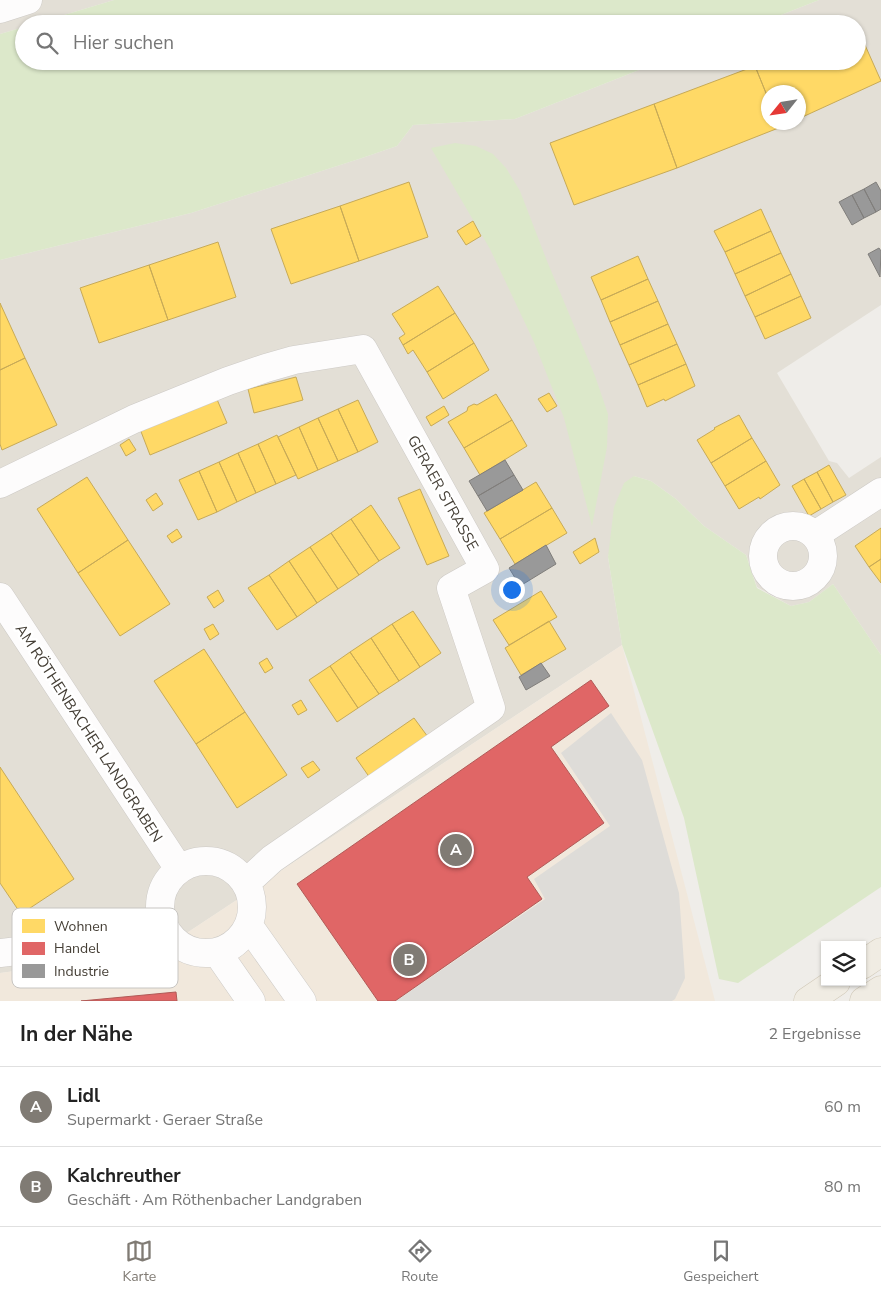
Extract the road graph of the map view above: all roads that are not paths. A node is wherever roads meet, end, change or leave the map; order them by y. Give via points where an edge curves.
1 (28, 0) edge
2 (0, 9) edge
3 (0, 484) edge
4 (881, 492) edge
5 (815, 535) dead end
6 (0, 597) edge
7 (179, 868) junction
8 (246, 883) junction
9 (159, 908) edge
10 (249, 926) junction
11 (178, 944) edge
12 (217, 952) junction
13 (881, 952) edge
14 (866, 962) edge
15 (830, 986) edge
16 (881, 990) edge
17 (251, 1001) edge
18 (302, 1001) edge
19 (808, 1001) edge
20 (864, 1001) edge

1 - 2 street
3 - 8 street, GERAER STRASSE via 134,419 228,381 294,360 363,349 485,569 451,588 491,708 272,859
4 - 5 street
6 - 7 street, AM RÖTHENBACHER LANDGRABEN
7 - 8 street via 190,862 215,861 238,872
7 - 9 street via 167,882
8 - 10 street via 252,897
10 - 12 street via 230,947
10 - 18 street
11 - 12 street via 190,950
12 - 17 street
13 - 14 main road
15 - 19 main road
16 - 20 main road

